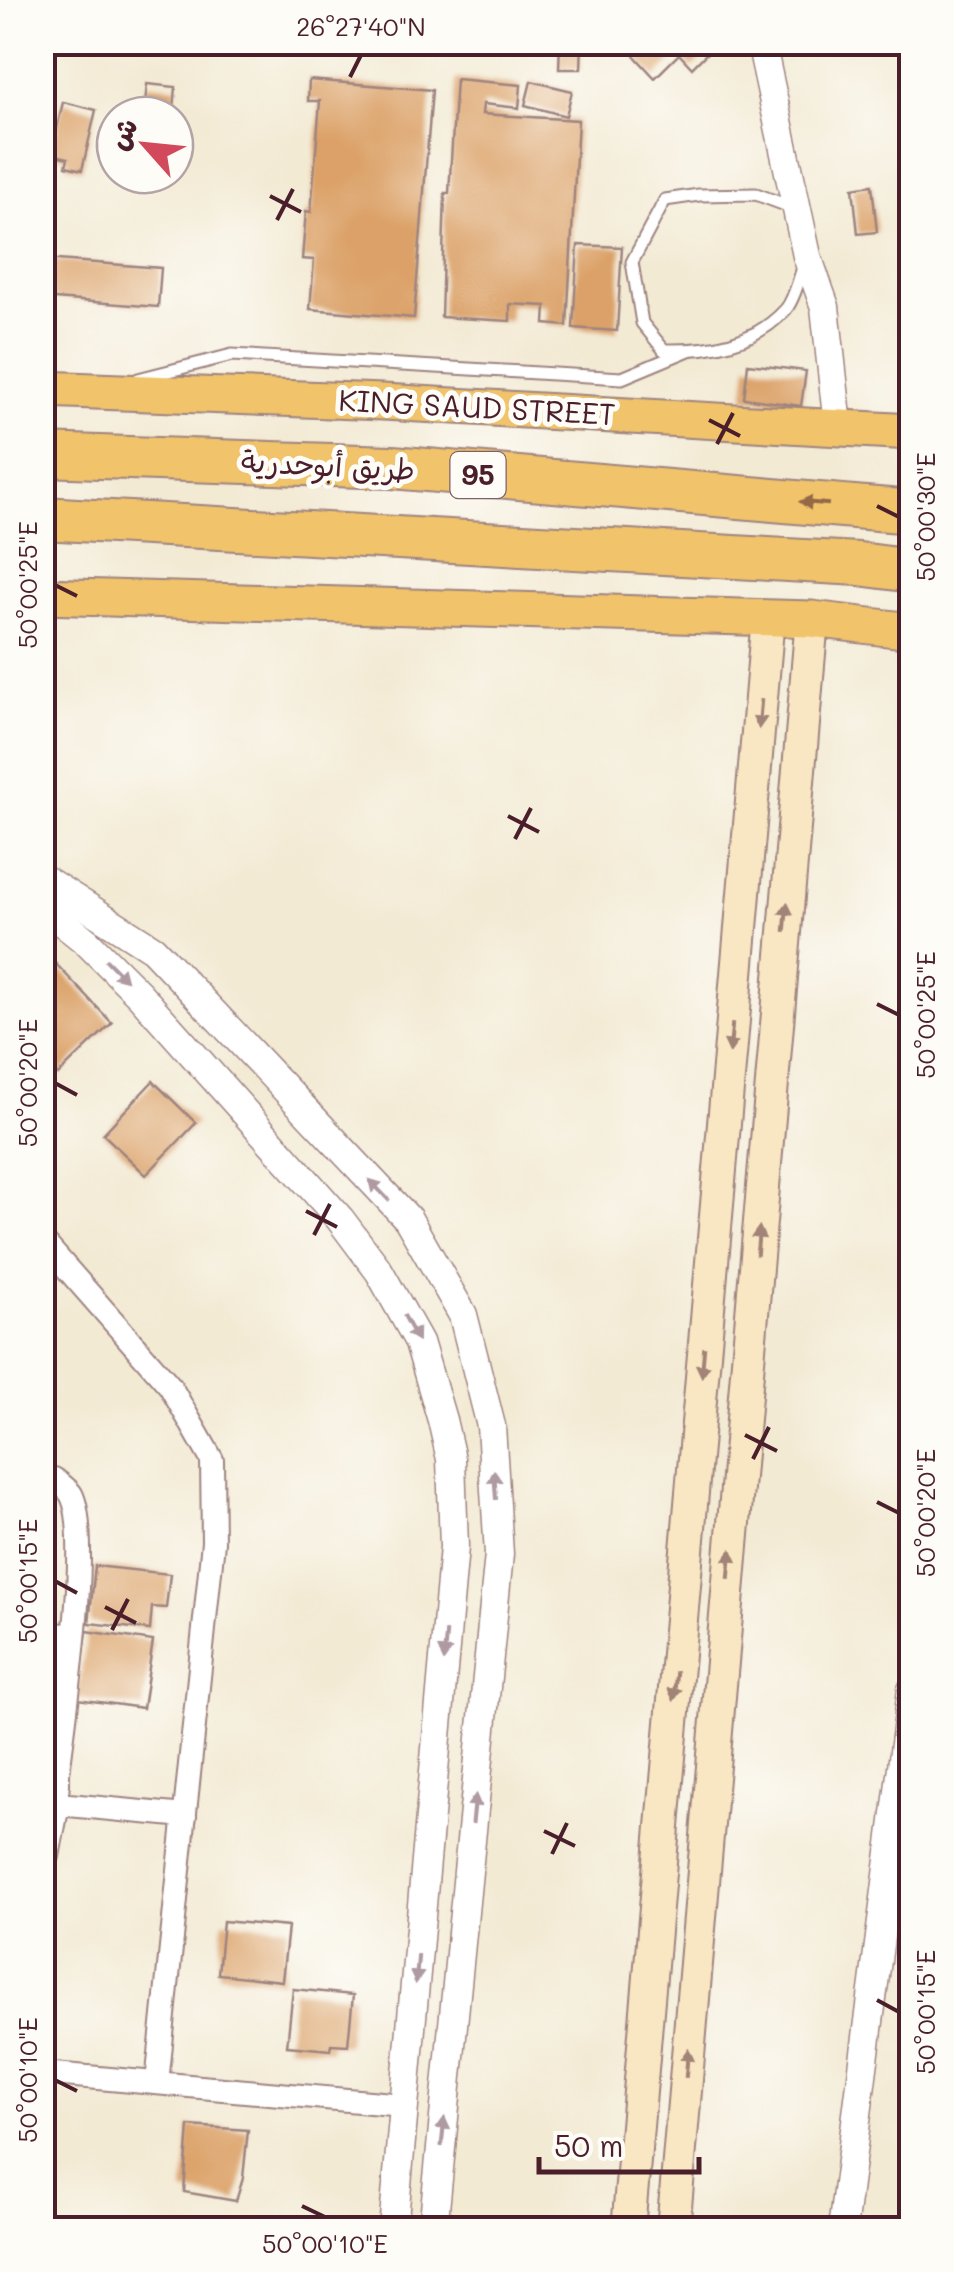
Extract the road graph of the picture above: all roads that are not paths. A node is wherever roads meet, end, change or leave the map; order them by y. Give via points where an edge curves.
1 (761, 42) edge
2 (797, 209) junction
3 (807, 256) junction
4 (690, 350) junction
5 (42, 389) edge
6 (93, 391) junction
7 (838, 426) junction
8 (912, 432) edge
9 (42, 455) edge
10 (912, 512) edge
11 (42, 518) edge
12 (912, 571) edge
13 (42, 596) edge
14 (768, 617) junction
15 (812, 618) junction
16 (912, 631) edge
17 (42, 878) edge
18 (42, 906) edge
19 (46, 1252) edge
20 (42, 1480) edge
21 (42, 1634) edge
22 (73, 1635) junction
23 (912, 1690) edge
24 (50, 1773) edge
25 (58, 1804) junction
26 (185, 1816) junction
27 (42, 1855) edge
28 (42, 2073) edge
29 (158, 2083) junction
30 (404, 2105) junction
31 (393, 2230) edge
32 (433, 2230) edge
33 (628, 2230) edge
34 (672, 2230) edge
35 (842, 2230) edge

1 - 2 street
2 - 3 street
2 - 4 lane via 756,194 665,200 632,262 642,324 664,350
3 - 4 lane via 788,307 747,340
3 - 7 street via 825,306
4 - 6 lane via 622,378 232,355
5 - 6 main road, KING SAUD STREET
6 - 7 main road, KING SAUD STREET
7 - 8 main road, KING SAUD STREET
10 -> 9 highway, طريق أبوحدرية / 95 via 392,467
11 - 12 highway, 95
13 - 14 main road
14 - 15 main road
14 -> 33 main road
15 - 16 main road
34 -> 15 main road
32 -> 17 street via 499,1554 491,1426 463,1316 408,1219 153,949
18 -> 30 street via 139,994 340,1219 380,1271 419,1342 451,1458 454,1546
19 - 26 street via 170,1386 212,1460 213,1542
20 - 22 street via 54,1479 71,1493 77,1520
21 - 22 street
22 - 24 street
23 - 35 street
24 - 25 street
25 - 26 street
25 - 27 street via 48,1856
26 - 29 street
28 - 29 street
29 - 30 street
30 - 31 street

